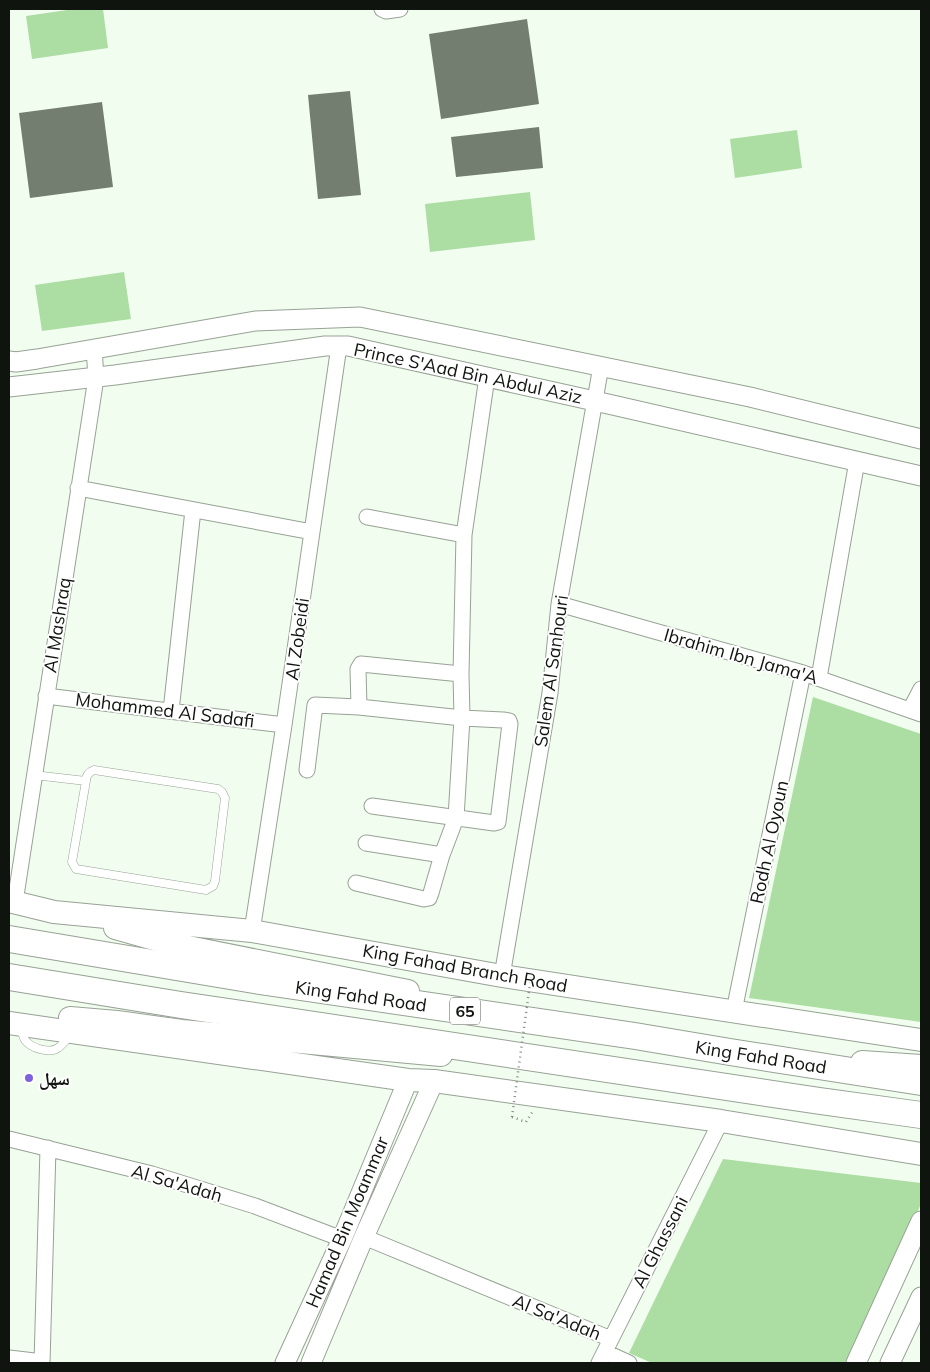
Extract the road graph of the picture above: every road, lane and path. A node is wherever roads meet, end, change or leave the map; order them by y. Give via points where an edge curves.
1 (382, 9) edge
2 (400, 9) edge
3 (339, 346) junction
4 (94, 348) junction
5 (9, 361) edge
6 (600, 366) junction
7 (487, 377) junction
8 (96, 378) junction
9 (9, 387) edge
10 (594, 401) junction
11 (921, 440) edge
12 (857, 461) junction
13 (921, 476) edge
14 (78, 488) junction
15 (193, 510) junction
16 (367, 517) dead end
17 (312, 532) junction
18 (464, 535) junction
19 (559, 604) junction
20 (803, 673) junction
21 (461, 674) junction
22 (818, 678) junction
23 (921, 688) edge
24 (46, 696) junction
25 (358, 706) junction
26 (170, 711) junction
27 (916, 712) edge
28 (462, 718) junction
29 (284, 725) junction
30 (306, 770) dead end
31 (34, 775) junction
32 (86, 781) junction
33 (372, 806) dead end
34 (456, 818) junction
35 (366, 843) dead end
36 (442, 855) junction
37 (356, 883) dead end
38 (12, 901) edge
39 (54, 912) junction
40 (252, 931) junction
41 (9, 939) edge
42 (532, 969) dead end
43 (502, 976) junction
44 (9, 977) edge
45 (734, 1011) junction
46 (12, 1020) edge
47 (635, 1036) junction
48 (921, 1040) edge
49 (730, 1052) junction
50 (921, 1066) edge
51 (633, 1072) junction
52 (408, 1080) junction
53 (434, 1081) junction
54 (921, 1082) edge
55 (921, 1116) edge
56 (721, 1121) junction
57 (526, 1122) dead end
58 (9, 1139) edge
59 (48, 1148) junction
60 (921, 1154) edge
61 (921, 1221) edge
62 (364, 1237) junction
63 (342, 1239) junction
64 (921, 1297) edge
65 (605, 1352) edge
66 (9, 1360) edge
67 (34, 1363) edge
68 (42, 1363) edge
69 (285, 1363) edge
70 (311, 1363) edge
71 (629, 1363) edge
72 (856, 1363) edge
73 (890, 1363) edge

1 - 2 street
3 - 7 street, Prince S'Aad Bin Abdul Aziz
3 - 8 street, Prince S'Aad Bin Abdul Aziz
3 - 17 street, Al Zobeidi
4 - 5 street, Prince S'Aad Bin Abdul Aziz
4 - 6 street, Prince S'Aad Bin Abdul Aziz via 255,321 360,316
4 - 8 street, Al Mashraq
6 - 10 street, Salem Al Sanhouri
6 - 11 street, Prince S'Aad Bin Abdul Aziz via 750,397
7 - 10 street, Prince S'Aad Bin Abdul Aziz
7 - 18 street
8 - 9 street, Prince S'Aad Bin Abdul Aziz
8 - 14 street, Al Mashraq
10 - 12 street, Prince S'Aad Bin Abdul Aziz
10 - 19 street, Salem Al Sanhouri
12 - 13 street, Prince S'Aad Bin Abdul Aziz
12 - 22 street
14 - 15 street
14 - 24 street, Al Mashraq
15 - 17 street
15 - 26 street
16 - 18 street
17 - 29 street, Al Zobeidi
18 - 21 street
19 - 20 street, Ibrahim Ibn Jama'A
19 - 43 street, Salem Al Sanhouri via 550,692
20 - 22 street, Ibrahim Ibn Jama'A
20 - 45 street, Rodh Al Oyoun
21 - 25 street via 361,664 358,669
21 - 28 street
22 - 27 street, Ibrahim Ibn Jama'A
23 - 27 street
24 - 26 street, Mohammed Al Sadafi
24 - 31 street, Al Mashraq
25 - 28 street
25 - 30 street via 315,706
26 - 29 street, Mohammed Al Sadafi
28 - 34 street
28 - 34 street via 503,720 510,724 499,821
29 - 40 street, Al Zobeidi
31 - 32 lane
31 - 38 street, Al Mashraq
32 - 32 lane via 72,862 76,869 206,890 213,886 225,798 222,792 94,770
33 - 34 street
34 - 36 street
35 - 36 street
36 - 37 street via 429,898
38 - 39 main road, King Fahad Branch Road
39 - 40 main road, King Fahad Branch Road
39 - 47 main road via 168,943
40 - 43 main road, King Fahad Branch Road
41 - 47 highway, King Fahd Road / 65 via 254,980
42 - 57 path, bridge via 512,1117
43 - 45 main road, King Fahad Branch Road
44 - 51 highway, King Fahd Road / 65
45 - 48 main road, King Fahad Branch Road
46 - 51 main road via 88,1019 201,1033
46 - 52 main road via 73,1032
47 - 49 highway, King Fahd Road / 65
49 - 50 main road
49 - 54 highway, King Fahd Road / 65
51 - 55 highway, King Fahd Road / 65
52 - 53 main road
52 - 63 street, Hamad Bin Moammar
53 - 56 main road
53 - 62 street, Hamad Bin Moammar
56 - 60 main road
56 - 65 street, Al Ghassani
58 - 59 street, Al Sa'Adah
59 - 63 street, Al Sa'Adah via 152,1174 255,1206
59 - 68 street
61 - 72 street
62 - 65 street, Al Sa'Adah
62 - 70 street, Hamad Bin Moammar
63 - 69 street, Hamad Bin Moammar
64 - 73 street
65 - 71 street, Al Sa'Adah
66 - 67 street

